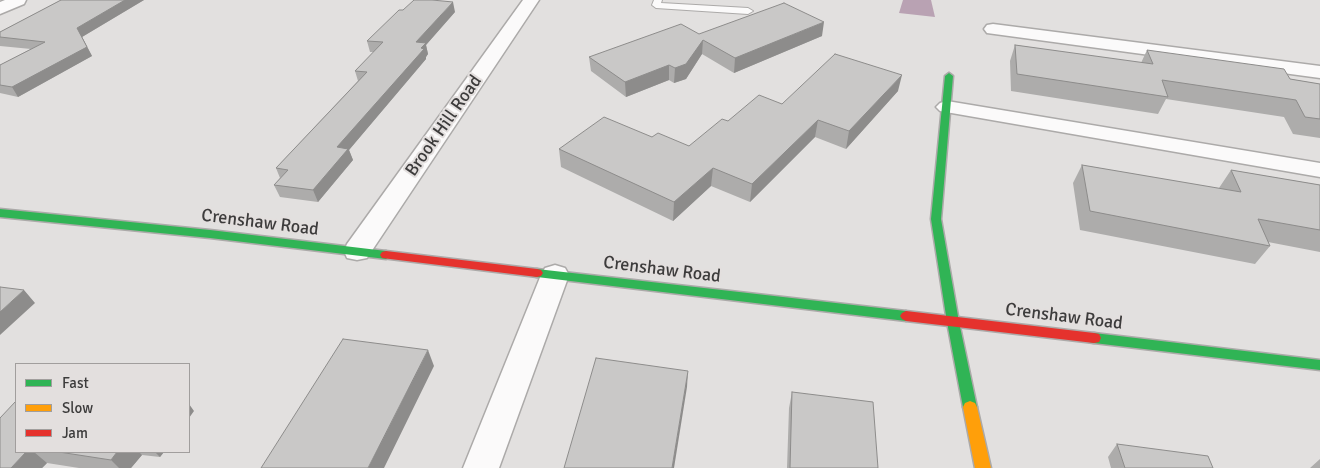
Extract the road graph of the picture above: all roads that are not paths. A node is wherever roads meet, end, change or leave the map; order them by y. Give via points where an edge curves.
1 (18, 0) edge
2 (531, 0) edge
3 (658, 0) edge
4 (0, 9) edge
5 (748, 11) dead end
6 (993, 29) dead end
7 (1320, 72) edge
8 (949, 76) dead end
9 (947, 108) junction
10 (1320, 170) edge
11 (0, 212) edge
12 (357, 251) junction
13 (555, 275) junction
14 (953, 322) junction
15 (1320, 365) edge
16 (481, 468) edge
17 (983, 468) edge

1 - 4 street
2 - 12 street, Brook Hill Road
3 - 5 lane via 656,5
6 - 7 street
8 - 9 street
9 - 10 street
9 - 14 street via 936,219
11 - 12 street, Crenshaw Road
12 - 13 street, Crenshaw Road
13 - 14 street, Crenshaw Road
13 - 16 street
14 - 15 street, Crenshaw Road
14 - 17 street

